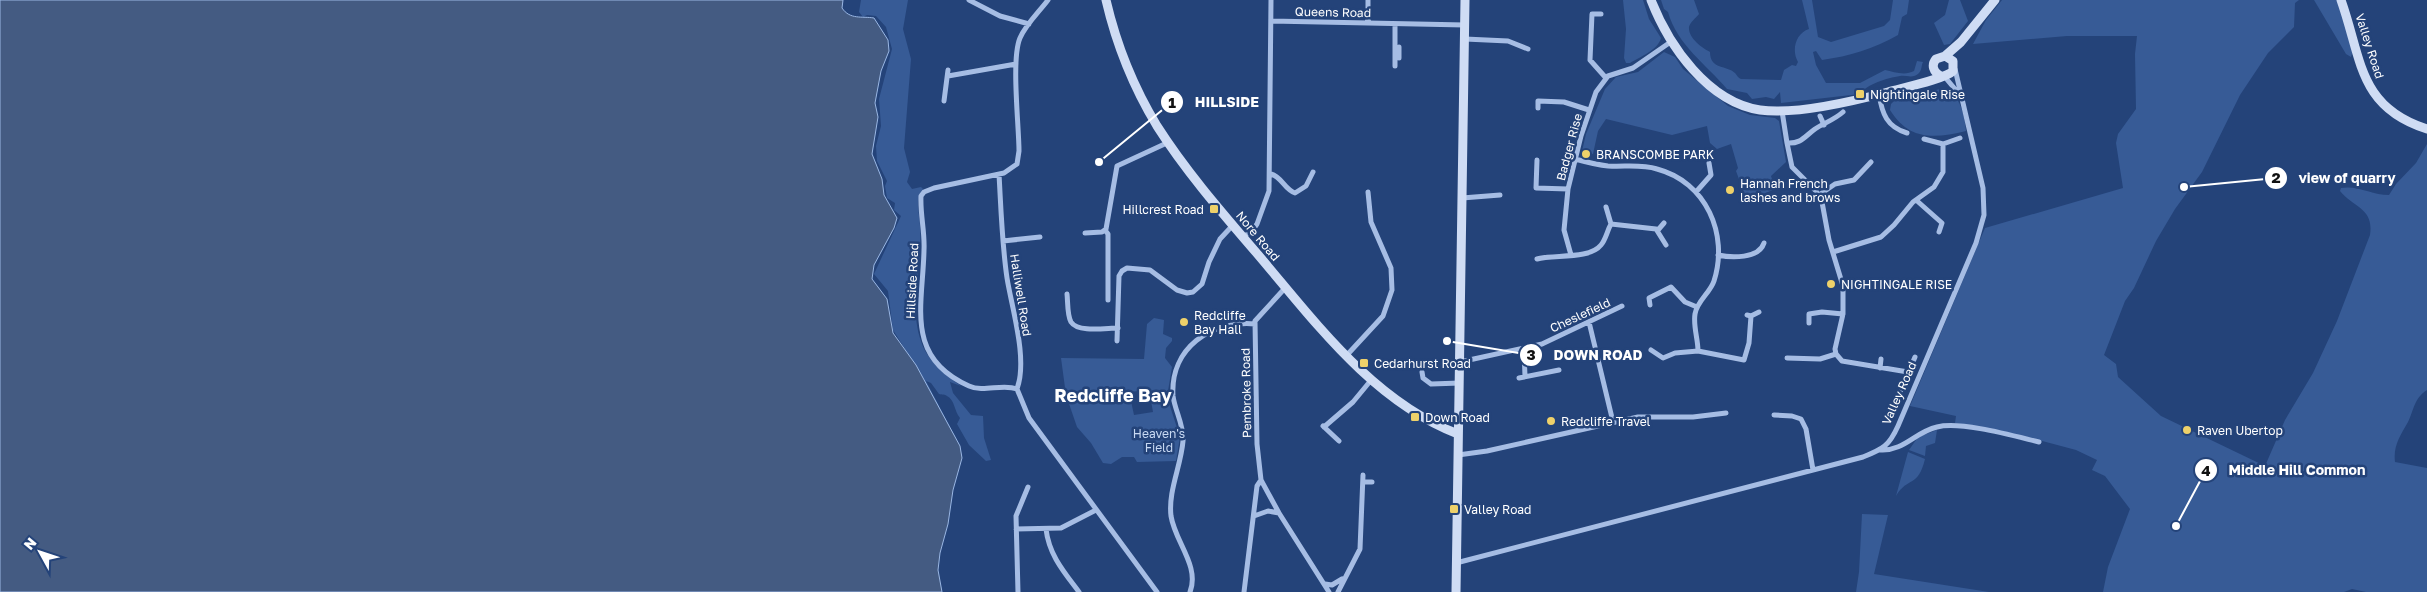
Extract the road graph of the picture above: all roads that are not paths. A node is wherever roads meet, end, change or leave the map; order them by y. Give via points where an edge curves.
1 (969, 0) edge
2 (1048, 0) edge
3 (1106, 0) edge
4 (1271, 0) edge
5 (1368, 0) edge
6 (1465, 0) edge
7 (1651, 0) edge
8 (1995, 0) edge
9 (2342, 0) edge
10 (1601, 14) dead end
11 (1271, 21) junction
12 (1368, 23) junction
13 (1029, 24) junction
14 (1397, 24) junction
15 (1465, 25) junction
16 (1464, 40) junction
17 (1672, 41) junction
18 (1528, 49) dead end
19 (1399, 58) dead end
20 (1951, 61) junction
21 (1016, 64) junction
22 (1933, 65) junction
23 (1395, 66) dead end
24 (1942, 76) junction
25 (1606, 78) junction
26 (1916, 84) junction
27 (1879, 94) junction
28 (1538, 95) dead end
29 (1960, 96) junction
30 (944, 101) dead end
31 (1538, 101) junction
32 (1538, 108) dead end
33 (1589, 110) junction
34 (1782, 111) junction
35 (1843, 112) dead end
36 (1820, 116) dead end
37 (1824, 125) junction
38 (2427, 129) edge
39 (1899, 131) junction
40 (1907, 133) dead end
41 (1897, 138) dead end
42 (1960, 138) dead end
43 (1924, 139) dead end
44 (1169, 142) junction
45 (1786, 143) junction
46 (1944, 144) junction
47 (1574, 159) junction
48 (1537, 160) dead end
49 (1871, 162) dead end
50 (1709, 163) dead end
51 (1859, 166) dead end
52 (1864, 170) junction
53 (1313, 172) dead end
54 (1943, 172) junction
55 (1950, 173) dead end
56 (999, 174) junction
57 (1271, 174) junction
58 (1710, 176) junction
59 (1309, 180) junction
60 (1716, 180) dead end
61 (1316, 184) dead end
62 (1536, 188) junction
63 (1568, 189) junction
64 (1368, 192) dead end
65 (1696, 192) junction
66 (1500, 195) dead end
67 (1819, 195) junction
68 (1536, 196) dead end
69 (1462, 198) junction
70 (1916, 200) junction
71 (1368, 202) junction
72 (1375, 202) dead end
73 (1606, 207) dead end
74 (1948, 221) dead end
75 (1664, 223) dead end
76 (1611, 224) junction
77 (1942, 224) junction
78 (1233, 225) junction
79 (1105, 230) junction
80 (1658, 230) junction
81 (1939, 232) dead end
82 (1085, 233) dead end
83 (1040, 237) dead end
84 (1243, 237) junction
85 (1881, 237) junction
86 (1003, 241) junction
87 (1764, 243) dead end
88 (1884, 243) dead end
89 (1666, 245) dead end
90 (1541, 251) dead end
91 (1833, 252) junction
92 (1718, 254) junction
93 (1570, 255) junction
94 (1543, 257) junction
95 (1537, 259) dead end
96 (1286, 287) junction
97 (1066, 298) dead end
98 (1108, 300) dead end
99 (1650, 305) dead end
100 (1622, 306) dead end
101 (1696, 307) junction
102 (1803, 310) dead end
103 (1759, 312) dead end
104 (1809, 314) junction
105 (1843, 314) junction
106 (1589, 322) junction
107 (1809, 323) dead end
108 (1255, 324) junction
109 (1118, 328) junction
110 (1117, 341) dead end
111 (1524, 348) junction
112 (1651, 350) dead end
113 (1698, 352) junction
114 (1836, 354) junction
115 (1347, 355) junction
116 (1914, 357) dead end
117 (1663, 358) junction
118 (1788, 358) dead end
119 (1801, 359) junction
120 (1881, 359) dead end
121 (1460, 362) junction
122 (1664, 365) dead end
123 (1801, 367) dead end
124 (1880, 368) junction
125 (1559, 370) dead end
126 (1908, 372) junction
127 (1421, 377) dead end
128 (1372, 379) junction
129 (1460, 383) junction
130 (1017, 389) junction
131 (1900, 390) dead end
132 (1717, 406) dead end
133 (1804, 412) dead end
134 (1718, 413) junction
135 (1726, 413) dead end
136 (1774, 415) dead end
137 (1802, 419) junction
138 (1613, 422) junction
139 (1458, 434) junction
140 (1339, 440) dead end
141 (2039, 442) dead end
142 (1881, 450) junction
143 (1458, 454) junction
144 (1814, 470) junction
145 (1363, 475) dead end
146 (1261, 480) junction
147 (1363, 482) junction
148 (1372, 482) dead end
149 (1028, 487) dead end
150 (1096, 510) junction
151 (1279, 513) junction
152 (1254, 516) junction
153 (1016, 529) junction
154 (1046, 530) junction
155 (1456, 564) junction
156 (1343, 578) junction
157 (1324, 583) junction
158 (1018, 592) edge
159 (1079, 592) edge
160 (1157, 592) edge
161 (1190, 592) edge
162 (1244, 592) edge
163 (1329, 592) edge
164 (1338, 592) edge
165 (1456, 592) edge

1 - 13 street via 1000,16
2 - 13 street, Hillside Road
3 - 44 street, Nore Road via 1132,76
4 - 11 street
5 - 12 street
6 - 15 street
7 - 17 street
8 - 20 street via 1961,42
9 - 38 street, Valley Road via 2361,67 2375,96 2394,115
10 - 25 street via 1592,14 1590,60
11 - 12 street, Queens Road
11 - 57 street
12 - 14 street, Queens Road
13 - 21 street, Hillside Road via 1019,40
14 - 15 street, Queens Road
14 - 19 street
14 - 23 street
15 - 16 street
16 - 18 street via 1524,43
16 - 69 street
17 - 25 street via 1633,68
17 - 34 street via 1699,75 1725,97 1749,107
20 - 22 street via 1936,59
20 - 24 street via 1950,74
20 - 29 street, Valley Road
21 - 30 street via 948,73
21 - 56 street, Hillside Road via 1019,158 1013,168
22 - 24 street, Valley Road via 1935,72
22 - 26 street
24 - 26 street
24 - 29 street, Valley Road
25 - 33 street, Badger Rise
26 - 27 street
27 - 34 street
27 - 39 street via 1885,118
28 - 31 street
29 - 142 street, Valley Road via 1983,188 1982,227 1898,426
31 - 32 street
31 - 33 street, Badger Rise via 1569,103
33 - 47 street, Badger Rise
34 - 45 street
35 - 37 street
36 - 37 street
37 - 45 street via 1800,142
39 - 40 street
39 - 41 street
42 - 46 street
43 - 46 street
44 - 78 street, Nore Road
44 - 79 street via 1117,166
45 - 67 street via 1792,167
46 - 54 street
47 - 63 street, Badger Rise
47 - 65 street via 1602,166 1654,168 1674,175
48 - 62 street, Badger Rise
49 - 52 street
50 - 58 street
51 - 52 street
52 - 67 street via 1854,180 1835,184
53 - 59 street
54 - 55 street
54 - 70 street via 1934,187
56 - 86 street, Halliwell Road
56 - 130 street, Hillside Road via 934,188 922,195 924,252 919,320 926,346 933,357 960,381 976,390
57 - 59 street via 1279,177 1293,192 1304,189
57 - 84 street via 1263,211 1252,231
58 - 60 street
58 - 65 street
59 - 61 street
62 - 63 street, Badger Rise
62 - 68 street, Badger Rise
63 - 93 street, Badger Rise via 1564,230
64 - 71 street
65 - 92 street via 1707,206 1715,226
66 - 69 street
67 - 91 street
69 - 121 street
70 - 77 street
70 - 85 street
71 - 72 street
71 - 115 street via 1372,228 1391,268 1392,290 1383,316
73 - 76 street
74 - 77 street
75 - 80 street
76 - 80 street
76 - 93 street via 1598,249
77 - 81 street
78 - 84 street, Nore Road
78 - 109 street via 1220,239 1202,284 1196,291 1177,290 1150,270 1125,268 1119,276
79 - 82 street
79 - 98 street via 1108,234
80 - 89 street
83 - 86 street
84 - 96 street, Nore Road
85 - 88 street
85 - 91 street
86 - 130 street, Halliwell Road via 1009,292 1018,327 1020,377
87 - 92 street via 1762,252 1744,256
90 - 94 street
91 - 105 street via 1843,286
92 - 101 street via 1713,283
93 - 94 street
94 - 95 street
96 - 108 street via 1258,316
96 - 115 street, Nore Road
97 - 109 street via 1070,320 1076,326
99 - 101 street via 1647,296 1673,288 1685,302
100 - 106 street, Cheslefield
101 - 113 street
102 - 104 street
103 - 113 street via 1749,315 1749,343 1744,360
104 - 105 street
104 - 107 street
105 - 114 street
106 - 111 street, Cheslefield via 1551,340
106 - 138 street
108 - 146 street, Pembroke Road via 1257,444
108 - 161 street via 1231,324 1195,340 1183,354 1174,376 1174,400 1183,437 1171,514 1191,569 1193,582
109 - 110 street
111 - 121 street, Cheslefield
111 - 125 street via 1522,378
112 - 117 street
113 - 117 street via 1675,353
114 - 119 street via 1820,359
114 - 124 street via 1845,363
115 - 128 street, Nore Road
116 - 126 street
117 - 122 street
118 - 119 street
119 - 123 street
120 - 124 street
121 - 129 street
124 - 126 street
126 - 131 street
127 - 129 street via 1431,384
128 - 139 street, Nore Road via 1409,410
128 - 140 street via 1353,402 1323,427
129 - 139 street
130 - 150 street via 1029,418
132 - 134 street
133 - 137 street
134 - 135 street
134 - 138 street via 1693,417 1643,416
136 - 137 street
137 - 144 street
138 - 143 street
139 - 143 street
141 - 142 street via 1944,426 1922,433 1896,450
142 - 144 street
143 - 155 street
144 - 155 street
145 - 147 street
146 - 151 street
146 - 152 street via 1257,486
147 - 148 street
147 - 156 street via 1360,549
149 - 153 street via 1016,516
150 - 154 street via 1066,526
150 - 160 street
151 - 152 street via 1264,511
151 - 157 street
152 - 162 street
153 - 154 street
153 - 158 street
154 - 159 street via 1053,556
155 - 165 street
156 - 157 street via 1332,585
156 - 164 street
157 - 163 street

